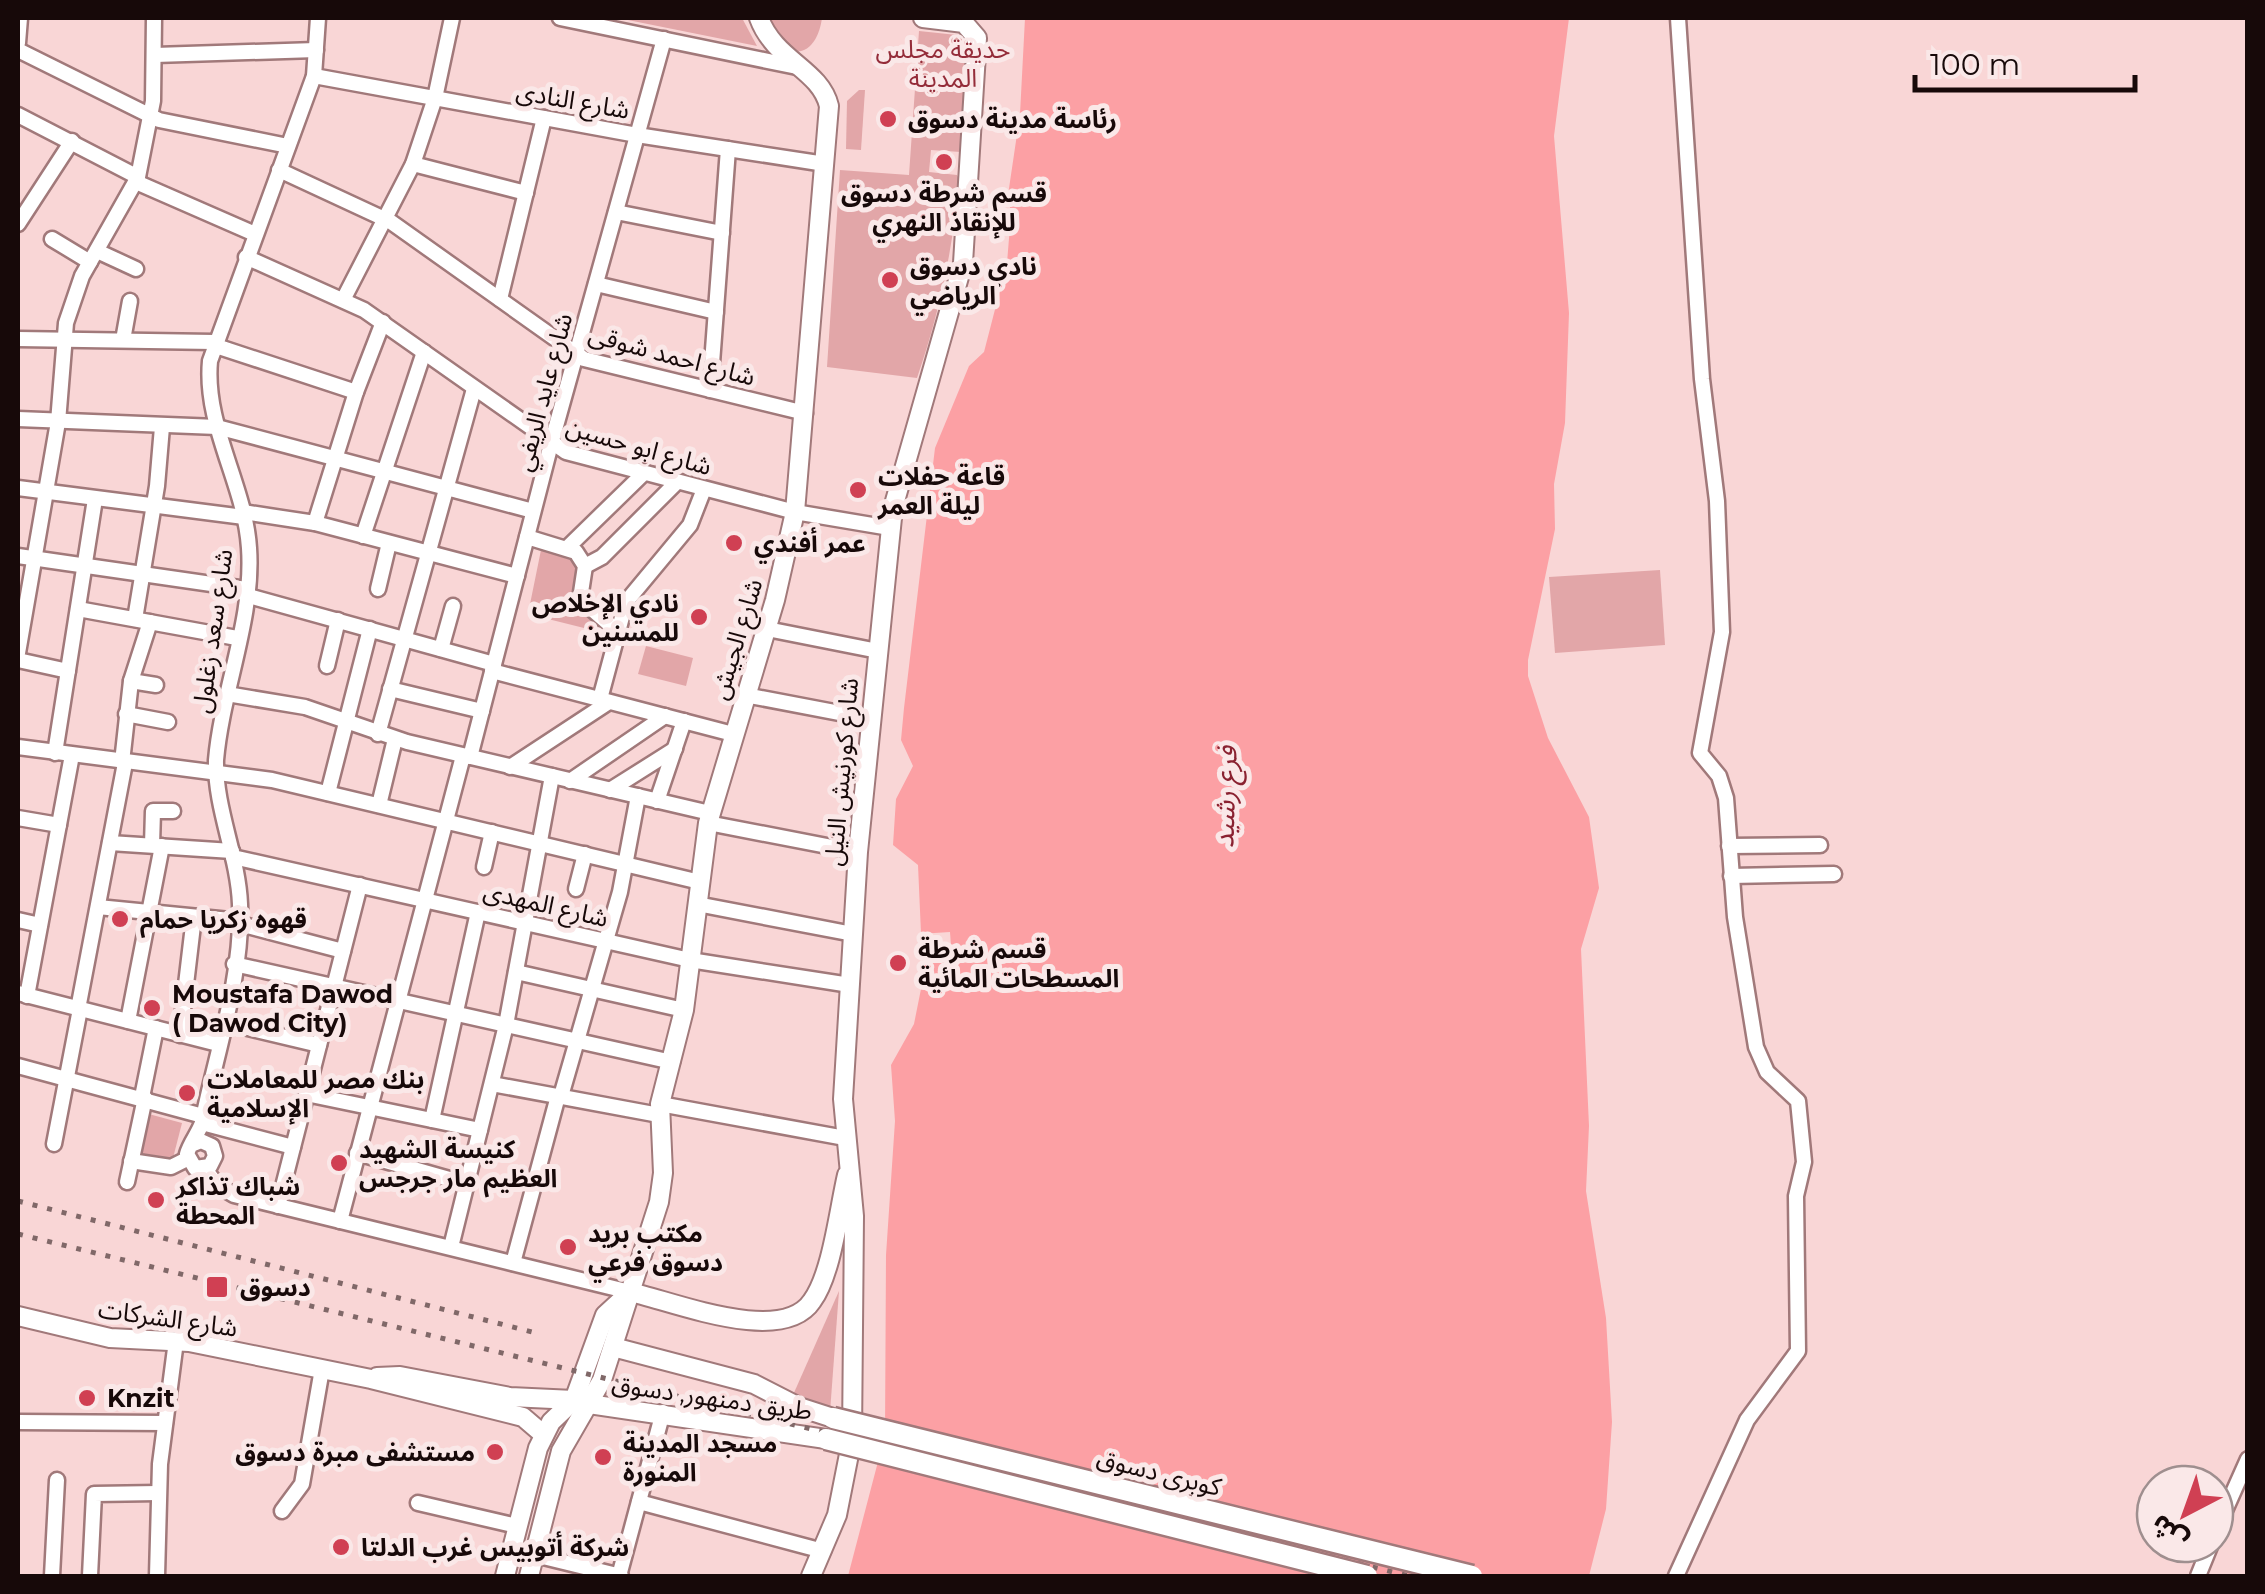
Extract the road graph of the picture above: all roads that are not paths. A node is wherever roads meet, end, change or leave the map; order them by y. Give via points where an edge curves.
1 (20, 18) edge
2 (154, 18) edge
3 (452, 18) edge
4 (560, 18) edge
5 (759, 18) edge
6 (922, 18) edge
7 (1678, 18) edge
8 (321, 21) edge
9 (664, 40) junction
10 (18, 43) edge
11 (18, 50) edge
12 (316, 50) junction
13 (155, 56) junction
14 (797, 68) junction
15 (314, 76) junction
16 (435, 98) junction
17 (18, 115) edge
18 (152, 115) junction
19 (544, 118) junction
20 (637, 135) junction
21 (72, 142) junction
22 (288, 146) junction
23 (728, 149) junction
24 (413, 164) junction
25 (825, 164) junction
26 (279, 170) junction
27 (137, 179) junction
28 (526, 193) junction
29 (616, 212) junction
30 (385, 218) junction
31 (18, 224) edge
32 (722, 233) junction
33 (256, 234) junction
34 (52, 239) dead end
35 (93, 256) junction
36 (246, 257) junction
37 (136, 269) dead end
38 (596, 284) junction
39 (500, 299) junction
40 (343, 300) junction
41 (130, 301) dead end
42 (716, 312) junction
43 (384, 322) junction
44 (18, 339) edge
45 (63, 339) junction
46 (123, 340) junction
47 (214, 344) junction
48 (424, 352) junction
49 (576, 354) junction
50 (474, 389) junction
51 (710, 390) junction
52 (356, 392) junction
53 (804, 413) junction
54 (18, 419) edge
55 (58, 422) junction
56 (162, 427) junction
57 (218, 427) junction
58 (551, 444) junction
59 (335, 459) junction
60 (382, 472) junction
61 (644, 473) junction
62 (677, 482) junction
63 (18, 488) edge
64 (704, 488) junction
65 (444, 489) junction
66 (47, 492) junction
67 (95, 499) junction
68 (154, 506) junction
69 (534, 512) junction
70 (795, 512) junction
71 (244, 514) junction
72 (315, 523) junction
73 (890, 528) junction
74 (363, 536) junction
75 (527, 536) junction
76 (390, 543) junction
77 (568, 547) junction
78 (427, 553) junction
79 (18, 556) edge
80 (35, 559) junction
81 (84, 566) junction
82 (585, 566) junction
83 (143, 575) junction
84 (516, 576) junction
85 (378, 589) dead end
86 (246, 592) junction
87 (453, 606) dead end
88 (78, 609) junction
89 (338, 620) junction
90 (143, 621) junction
91 (370, 629) junction
92 (767, 629) junction
93 (617, 632) junction
94 (238, 638) junction
95 (404, 638) junction
96 (441, 649) junction
97 (878, 651) junction
98 (18, 656) edge
99 (326, 666) dead end
100 (493, 667) junction
101 (68, 671) junction
102 (132, 681) junction
103 (156, 685) dead end
104 (390, 689) junction
105 (227, 694) junction
106 (746, 695) junction
107 (604, 700) junction
108 (482, 711) junction
109 (126, 714) junction
110 (665, 716) junction
111 (871, 718) junction
112 (346, 721) junction
113 (684, 721) junction
114 (168, 722) dead end
115 (378, 734) junction
116 (733, 734) junction
117 (395, 739) junction
118 (18, 747) edge
119 (675, 749) junction
120 (56, 753) junction
121 (72, 755) junction
122 (467, 756) junction
123 (124, 762) junction
124 (510, 767) junction
125 (216, 770) junction
126 (552, 776) junction
127 (570, 780) junction
128 (610, 790) junction
129 (328, 793) junction
130 (638, 796) junction
131 (657, 801) junction
132 (379, 805) junction
133 (173, 810) dead end
134 (18, 818) edge
135 (709, 818) junction
136 (446, 821) junction
137 (59, 824) junction
138 (492, 832) junction
139 (110, 843) junction
140 (540, 844) junction
141 (157, 845) junction
142 (1820, 845) dead end
143 (1730, 846) junction
144 (858, 852) junction
145 (233, 854) junction
146 (584, 854) junction
147 (626, 864) junction
148 (484, 866) dead end
149 (1834, 874) dead end
150 (1731, 876) junction
151 (700, 882) junction
152 (360, 885) junction
153 (576, 890) dead end
154 (424, 900) junction
155 (697, 904) junction
156 (98, 907) junction
157 (149, 912) junction
158 (478, 912) junction
159 (194, 917) junction
160 (18, 920) edge
161 (525, 922) junction
162 (240, 923) junction
163 (40, 925) junction
164 (853, 934) junction
165 (606, 941) junction
166 (343, 951) junction
167 (690, 960) junction
168 (234, 964) junction
169 (516, 972) junction
170 (850, 984) junction
171 (334, 989) junction
172 (592, 989) junction
173 (22, 995) edge
174 (396, 1002) junction
175 (79, 1009) junction
176 (684, 1010) junction
177 (455, 1014) junction
178 (128, 1022) junction
179 (222, 1022) junction
180 (506, 1026) junction
181 (156, 1028) junction
182 (180, 1035) junction
183 (577, 1040) junction
184 (218, 1044) junction
185 (319, 1045) junction
186 (672, 1062) junction
187 (18, 1066) edge
188 (67, 1078) junction
189 (492, 1084) junction
190 (306, 1094) junction
191 (559, 1096) junction
192 (144, 1097) junction
193 (369, 1106) junction
194 (659, 1110) junction
195 (202, 1120) junction
196 (432, 1120) junction
197 (480, 1130) junction
198 (845, 1138) junction
199 (54, 1144) dead end
200 (293, 1147) junction
201 (189, 1152) junction
202 (357, 1154) junction
203 (131, 1161) junction
204 (850, 1163) junction
205 (205, 1169) junction
206 (127, 1182) dead end
207 (466, 1184) junction
208 (278, 1206) junction
209 (340, 1221) junction
210 (450, 1248) junction
211 (513, 1262) junction
212 (630, 1292) junction
213 (18, 1316) edge
214 (176, 1341) junction
215 (612, 1347) junction
216 (322, 1369) junction
217 (370, 1379) junction
218 (582, 1402) junction
219 (663, 1412) junction
220 (833, 1418) joint
221 (18, 1422) edge
222 (165, 1423) junction
223 (544, 1435) junction
224 (826, 1439) joint
225 (2248, 1460) edge
226 (57, 1480) dead end
227 (2235, 1489) edge
228 (158, 1494) junction
229 (418, 1502) dead end
230 (639, 1502) junction
231 (282, 1511) dead end
232 (518, 1526) junction
233 (823, 1551) junction
234 (535, 1554) junction
235 (52, 1576) edge
236 (90, 1576) edge
237 (157, 1576) edge
238 (505, 1576) edge
239 (529, 1576) edge
240 (620, 1576) edge
241 (812, 1576) edge
242 (1367, 1576) edge
243 (1472, 1576) edge
244 (1676, 1576) edge

1 - 10 street
2 - 13 street
3 - 16 street
4 - 9 street
5 - 14 main road, شارع الجيش via 774,47
6 - 73 main road, شارع كورنيش النيل via 964,23 978,48 962,263 901,466
7 - 143 street via 1722,632 1700,753 1722,784
8 - 12 street, شارع سعد زغلول
9 - 14 street
9 - 20 street, شارع عايد الريفي
11 - 18 street
12 - 13 street
12 - 15 street, شارع سعد زغلول
13 - 18 street
14 - 25 main road, شارع الجيش via 826,97
15 - 16 street, شارع النادى
15 - 22 street, شارع سعد زغلول
16 - 19 street, شارع النادى
16 - 24 street
17 - 21 street
18 - 22 street
18 - 27 street
19 - 20 street, شارع النادى
19 - 28 street
20 - 23 street, شارع النادى
20 - 29 street, شارع عايد الريفي
21 - 27 street
21 - 31 street
22 - 26 street, شارع سعد زغلول
23 - 25 street, شارع النادى
23 - 32 street
24 - 28 street
24 - 30 street
25 - 53 main road, شارع الجيش
26 - 30 street, شارع احمد شوقى
26 - 33 street, شارع سعد زغلول
27 - 33 street
27 - 35 street
28 - 39 street
29 - 32 street
29 - 38 street, شارع عايد الريفي
30 - 39 street, شارع احمد شوقى
30 - 40 street
32 - 42 street
33 - 36 street, شارع سعد زغلول
34 - 35 street
35 - 37 street
35 - 45 street
36 - 40 street, شارع ابو حسين
36 - 47 street, شارع سعد زغلول
38 - 42 street
38 - 49 street, شارع عايد الريفي
39 - 49 street, شارع احمد شوقى
40 - 43 street, شارع ابو حسين
41 - 46 street
42 - 51 street
43 - 48 street, شارع ابو حسين
43 - 52 street
44 - 45 street
45 - 46 street
45 - 55 street
46 - 47 street
47 - 52 street
47 - 57 street, شارع سعد زغلول via 208,378
48 - 50 street, شارع ابو حسين
48 - 60 street
49 - 51 street, شارع احمد شوقى
49 - 58 street, شارع عايد الريفي
50 - 58 street, شارع ابو حسين
50 - 65 street
51 - 53 street, شارع احمد شوقى
52 - 59 street
53 - 70 main road, شارع الجيش
54 - 55 street
55 - 56 street
55 - 66 street
56 - 57 street
56 - 68 street
57 - 59 street
57 - 71 street, شارع سعد زغلول
58 - 61 street, شارع ابو حسين
58 - 69 street, شارع عايد الريفي
59 - 60 street
59 - 72 street
60 - 65 street
60 - 74 street
61 - 62 street, شارع ابو حسين
61 - 77 street
62 - 64 street, شارع ابو حسين
62 - 82 street
63 - 66 street
64 - 70 street, شارع ابو حسين
64 - 93 street via 690,525 631,593
65 - 69 street
65 - 78 street
66 - 67 street
66 - 80 street
67 - 68 street
67 - 81 street
68 - 71 street
68 - 83 street
69 - 75 street, شارع عايد الريفي
70 - 73 street, شارع ابو حسين
70 - 92 main road, شارع الجيش
71 - 72 street
71 - 86 street, شارع سعد زغلول
72 - 74 street
73 - 97 main road, شارع كورنيش النيل
74 - 76 street
75 - 77 street
75 - 84 street, شارع عايد الريفي
76 - 78 street
76 - 85 street
77 - 82 street
78 - 84 street
78 - 95 street
79 - 80 street
80 - 81 street
80 - 98 street
81 - 83 street
81 - 88 street
82 - 93 street via 580,599
83 - 86 street
83 - 90 street
84 - 100 street, شارع عايد الريفي
86 - 89 street
86 - 94 street, شارع سعد زغلول
87 - 96 street
88 - 90 street
88 - 101 street
89 - 91 street
89 - 99 street
90 - 94 street
90 - 102 street
91 - 95 street
91 - 112 street
92 - 97 street
92 - 106 main road, شارع الجيش
93 - 107 street
94 - 105 street, شارع سعد زغلول
95 - 96 street
95 - 104 street
96 - 100 street
97 - 111 main road, شارع كورنيش النيل
98 - 101 street
100 - 107 street
100 - 108 street, شارع عايد الريفي
101 - 120 street
102 - 103 street
102 - 109 street
104 - 108 street
104 - 115 street
105 - 112 street
105 - 125 street, شارع سعد زغلول
106 - 111 street
106 - 116 main road, شارع الجيش
107 - 110 street
107 - 124 street
108 - 122 street, شارع عايد الريفي
109 - 114 street
109 - 123 street
110 - 113 street
110 - 127 street
111 - 144 main road, شارع كورنيش النيل
112 - 115 street
112 - 129 street
113 - 116 street
113 - 119 street
115 - 117 street
116 - 135 main road, شارع الجيش
117 - 122 street
117 - 132 street
118 - 120 street
119 - 128 street
119 - 131 street
120 - 121 street
121 - 123 street
121 - 137 street
122 - 124 street
122 - 136 street, شارع عايد الريفي
123 - 125 street
123 - 139 street
124 - 126 street
125 - 129 street
125 - 145 street, شارع سعد زغلول
126 - 127 street
126 - 140 street
127 - 128 street
128 - 130 street
129 - 132 street
130 - 131 street
130 - 147 street
131 - 135 street
132 - 136 street
133 - 141 street via 153,811
134 - 137 street
135 - 144 street
135 - 151 main road, شارع الجيش
136 - 138 street
136 - 154 street, شارع عايد الريفي
137 - 163 street
138 - 140 street
138 - 148 street
139 - 141 street, شارع المهدى
139 - 156 street
140 - 146 street
140 - 161 street
141 - 145 street, شارع المهدى
141 - 157 street
142 - 143 street
143 - 150 street
144 - 164 main road, شارع كورنيش النيل
145 - 152 street, شارع المهدى
145 - 162 street, شارع سعد زغلول
146 - 147 street
146 - 153 street
147 - 151 street
147 - 165 street
149 - 150 street
150 - 244 street via 1756,1047 1767,1072 1800,1106 1798,1347 1742,1430
151 - 155 main road, شارع الجيش
152 - 154 street, شارع المهدى
152 - 166 street
154 - 158 street, شارع المهدى
154 - 174 street, شارع عايد الريفي
155 - 164 street
155 - 167 main road, شارع الجيش
156 - 157 street
156 - 175 street
157 - 159 street
157 - 178 street
158 - 161 street, شارع المهدى
158 - 177 street
159 - 162 street
159 - 182 street
160 - 163 street
161 - 165 street, شارع المهدى
161 - 169 street
162 - 166 street
162 - 168 street, شارع سعد زغلول
163 - 173 street
164 - 170 main road, شارع كورنيش النيل
165 - 167 street, شارع المهدى
165 - 172 street
166 - 171 street
167 - 170 street, شارع المهدى
167 - 176 main road, شارع الجيش
168 - 171 street
168 - 179 street, شارع سعد زغلول
169 - 172 street
169 - 180 street
170 - 198 main road, شارع كورنيش النيل
171 - 174 street
171 - 185 street
172 - 176 street
172 - 183 street
173 - 175 street
174 - 177 street
174 - 193 street, شارع عايد الريفي
175 - 178 street
175 - 188 street
176 - 186 main road, شارع الجيش
177 - 180 street
177 - 196 street
178 - 181 street
179 - 184 street, شارع سعد زغلول
179 - 185 street
180 - 183 street
180 - 189 street
181 - 182 street
181 - 192 street
182 - 184 street
183 - 186 street
183 - 191 street
184 - 195 street, شارع سعد زغلول
185 - 190 street
186 - 194 main road, شارع الجيش
187 - 188 street
188 - 192 street
188 - 199 street
189 - 191 street
189 - 197 street
190 - 193 street
190 - 200 street
191 - 194 street
191 - 211 street
192 - 195 street
192 - 203 street
193 - 196 street
193 - 202 street, شارع عايد الريفي
194 - 198 street
194 - 212 main road, شارع الجيش via 662,1189
195 - 200 street
195 - 201 street, شارع سعد زغلول
196 - 197 street
197 - 207 street
198 - 204 main road, شارع كورنيش النيل
200 - 208 street
201 - 203 street via 171,1167
201 - 205 street via 196,1168
201 - 205 street via 207,1142 215,1151
202 - 207 street
202 - 209 street, شارع عايد الريفي
203 - 206 street
204 - 212 main road via 820,1286 802,1312 773,1324
204 - 233 main road, شارع كورنيش النيل via 852,1438
205 - 208 street via 224,1191
207 - 210 street
208 - 209 street
209 - 210 street
210 - 211 street
211 - 212 street
212 - 215 main road, شارع الجيش
212 - 218 main road, شارع الجيش via 601,1322
213 - 214 main road, شارع الشركات via 128,1341
214 - 216 main road, شارع الشركات
214 - 222 street
215 - 218 main road, شارع الجيش
215 - 220 main road, طريق دمنهور, دسوق via 754,1384
216 - 217 main road, شارع الشركات
216 - 231 street via 302,1484
217 - 218 main road, شارع الشركات via 392,1376
217 - 223 main road, شارع الشركات via 523,1417
218 - 219 main road, طريق دمنهور, دسوق
218 - 223 main road, شارع الجيش
218 - 234 main road, شارع الجيش
219 - 224 main road, طريق دمنهور, دسوق
219 - 230 street
220 - 243 highway, كوبرى دسوق, bridge
221 - 222 street
222 - 228 street
223 - 232 main road, شارع الجيش
224 - 242 highway, كوبرى دسوق, bridge
225 - 227 street
226 - 235 street
228 - 236 street via 92,1496
228 - 237 street
229 - 232 street
230 - 233 street
230 - 240 street
232 - 238 main road, شارع الجيش
233 - 241 main road, شارع كورنيش النيل
234 - 239 main road, شارع الجيش
234 - 240 street

